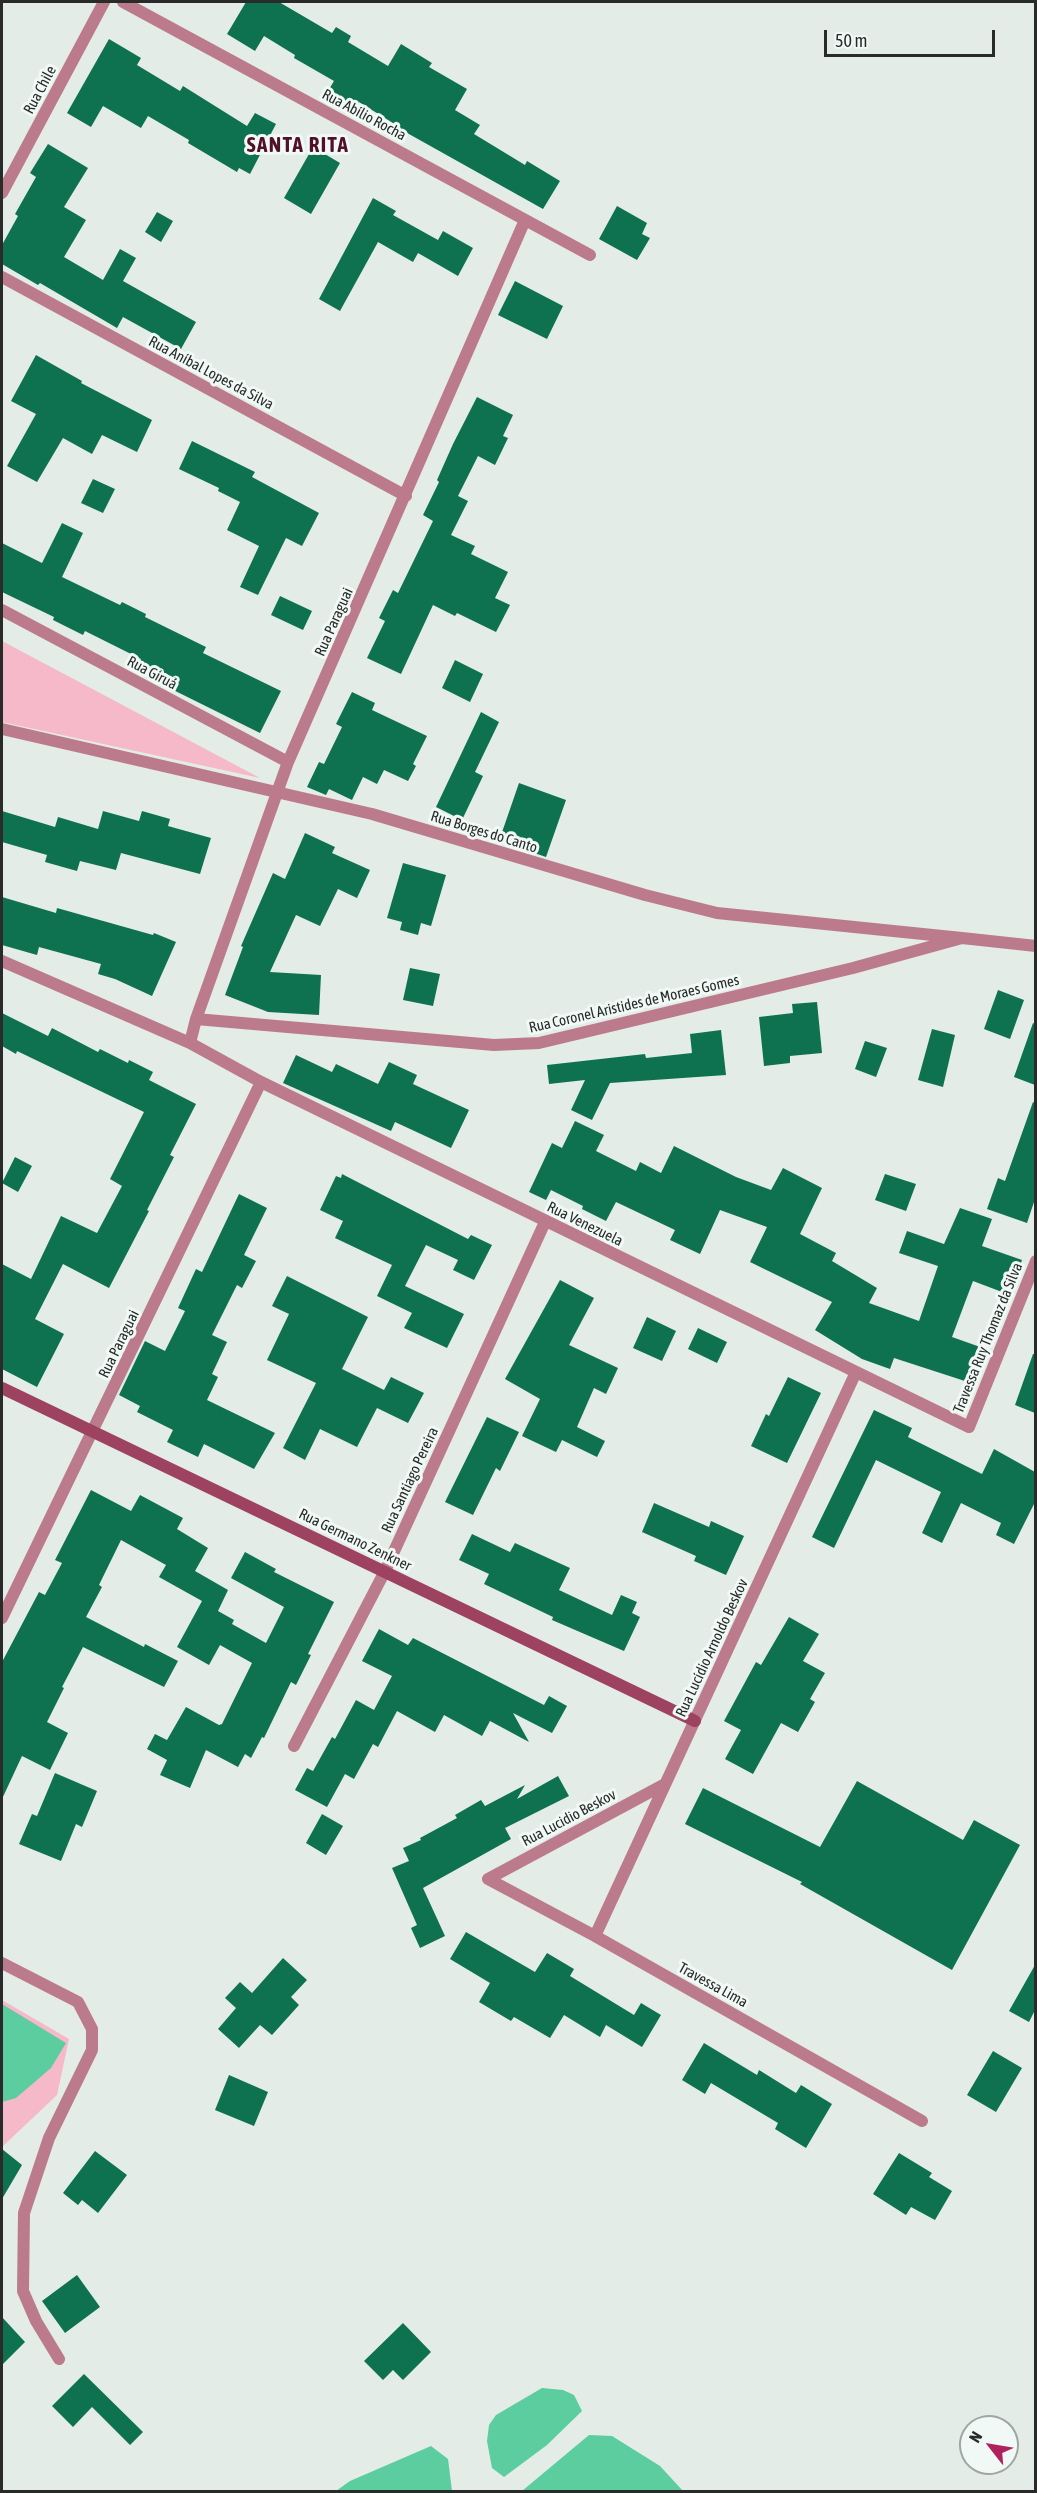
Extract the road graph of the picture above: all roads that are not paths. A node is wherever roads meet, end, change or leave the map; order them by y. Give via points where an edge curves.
1 (104, 2) edge
2 (123, 2) edge
3 (2, 193) edge
4 (525, 220) junction
5 (590, 255) dead end
6 (2, 277) edge
7 (406, 496) junction
8 (2, 610) edge
9 (2, 729) edge
10 (288, 762) junction
11 (277, 791) junction
12 (962, 938) junction
13 (1035, 946) edge
14 (2, 961) edge
15 (196, 1019) junction
16 (190, 1043) junction
17 (261, 1082) junction
18 (544, 1221) junction
19 (1035, 1261) edge
20 (856, 1372) junction
21 (2, 1388) edge
22 (969, 1427) joint
23 (93, 1432) junction
24 (385, 1571) junction
25 (2, 1618) edge
26 (695, 1721) junction
27 (294, 1746) dead end
28 (665, 1784) junction
29 (488, 1879) joint
30 (595, 1936) junction
31 (2, 1963) edge
32 (922, 2121) dead end
33 (59, 2358) dead end

1 - 3 street, Rua Chile
2 - 4 street, Rua Abílio Rocha
4 - 5 street, Rua Abílio Rocha
4 - 7 street, Rua Paraguai
6 - 7 street, Rua Aníbal Lopes da Silva
7 - 10 street, Rua Paraguai
8 - 10 street, Rua Giruá
9 - 11 street, Rua Borges do Canto
10 - 11 street, Rua Paraguai
11 - 12 street, Rua Borges do Canto via 372,814 717,914
11 - 15 street, Rua Paraguai
12 - 13 street, Rua Coronel Aristides de Moraes Gomes
12 - 15 street, Rua Coronel Aristides de Moraes Gomes via 539,1043 494,1045
14 - 16 street
15 - 16 street, Rua Paraguai
16 - 17 street, Rua Venezuela
17 - 18 street, Rua Venezuela
17 - 23 street, Rua Paraguai
18 - 20 street, Rua Venezuela
18 - 24 street, Rua Santiago Pereira
19 - 22 street, Travessa Ruy Thomaz da Silva
20 - 22 street, Rua Venezuela
20 - 26 street, Rua Lucídio Arnoldo Beskov
21 - 23 street, Rua Germano Zenkner
23 - 24 street, Rua Germano Zenkner
23 - 25 street, Rua Paraguai
24 - 26 street, Rua Germano Zenkner
24 - 27 street, Rua Santiago Pereira
26 - 28 street, Rua Lucídio Arnoldo Beskov
28 - 29 street, Rua Lucidio Beskov
28 - 30 street, Rua Lucídio Arnoldo Beskov
29 - 30 street, Travessa Lima
30 - 32 street, Travessa Lima
31 - 33 street via 78,2001 92,2029 92,2050 49,2138 24,2213 23,2291

